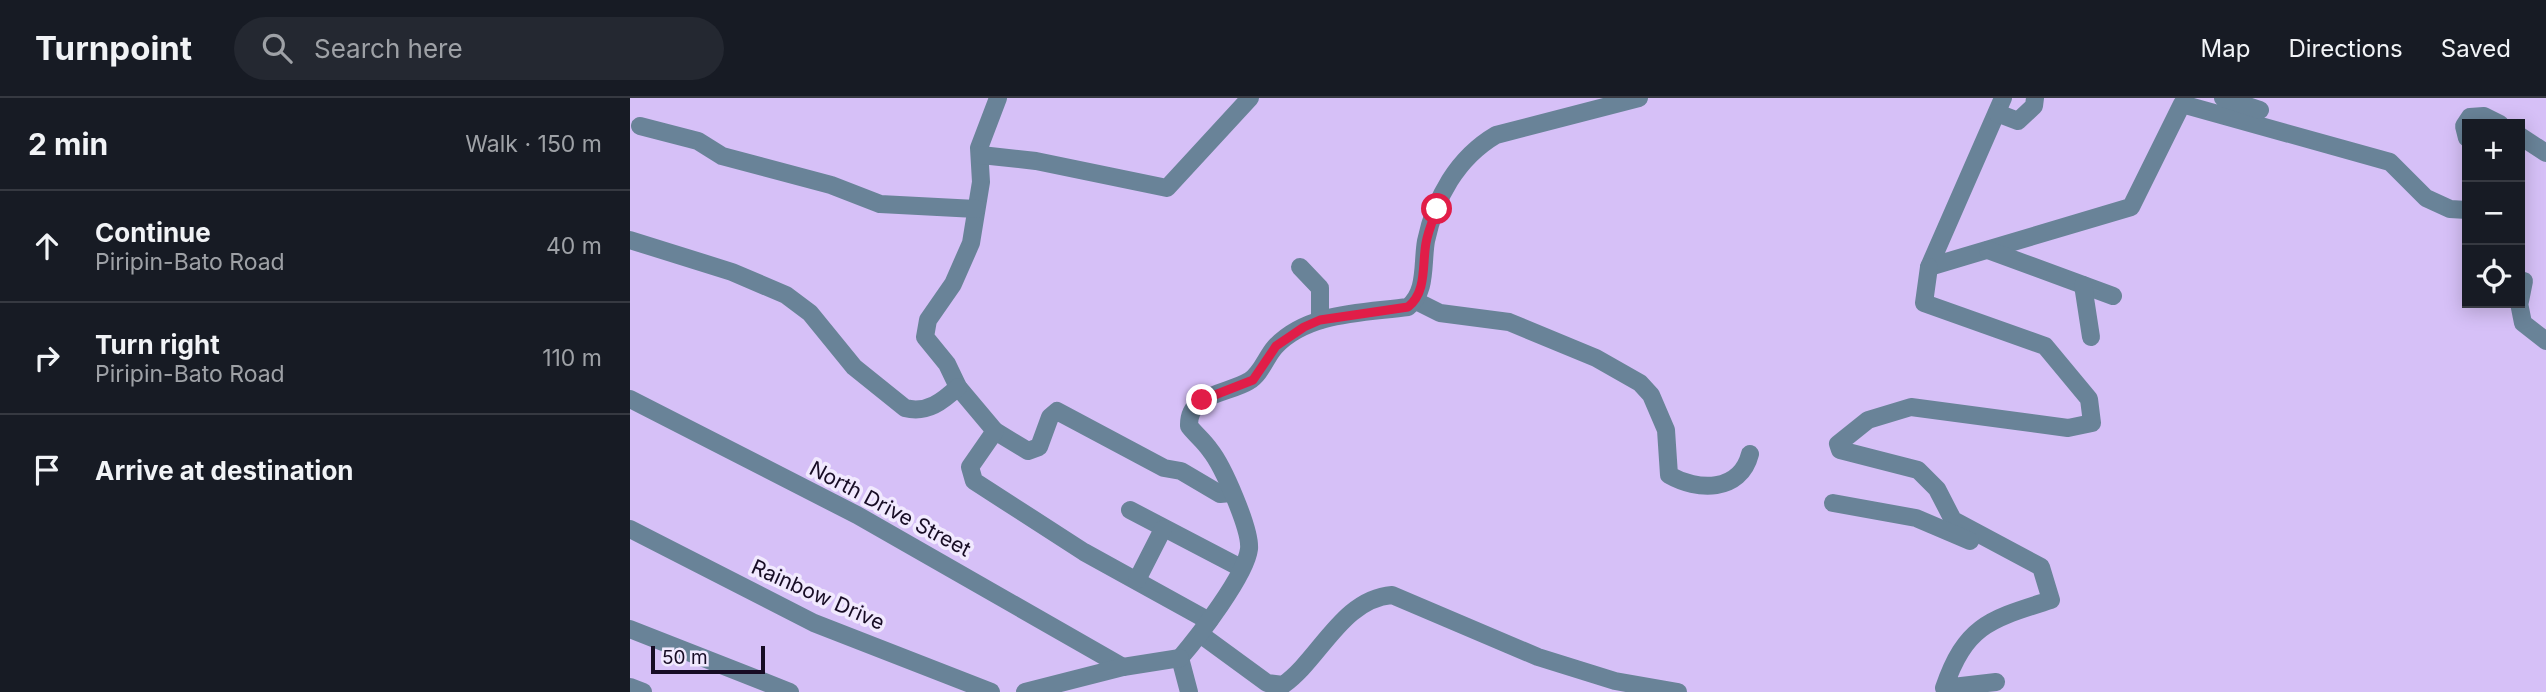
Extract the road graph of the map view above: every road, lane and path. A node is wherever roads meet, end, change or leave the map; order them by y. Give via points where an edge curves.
1 (998, 98) edge
2 (1250, 98) edge
3 (1639, 98) edge
4 (2035, 98) edge
5 (2223, 98) edge
6 (2177, 101) edge
7 (2261, 104) edge
8 (2000, 106) edge
9 (2469, 119) edge
10 (2490, 119) edge
11 (640, 126) dead end
12 (2270, 130) junction
13 (2525, 139) edge
14 (2546, 153) edge
15 (981, 155) junction
16 (976, 209) junction
17 (2462, 210) edge
18 (630, 240) edge
19 (1988, 250) junction
20 (1300, 267) dead end
21 (1929, 267) junction
22 (2083, 285) junction
23 (2113, 296) dead end
24 (1416, 301) junction
25 (2521, 308) edge
26 (1320, 320) junction
27 (2091, 337) dead end
28 (2546, 341) edge
29 (958, 387) junction
30 (630, 400) edge
31 (995, 431) junction
32 (1750, 454) dead end
33 (1231, 494) junction
34 (1833, 503) dead end
35 (1130, 510) dead end
36 (630, 529) edge
37 (1163, 529) junction
38 (1990, 540) junction
39 (1241, 569) junction
40 (1137, 580) junction
41 (1205, 628) junction
42 (630, 629) edge
43 (1180, 657) junction
44 (1123, 667) junction
45 (1996, 682) dead end
46 (630, 687) edge
47 (643, 692) edge
48 (788, 692) edge
49 (991, 692) edge
50 (1025, 692) edge
51 (1189, 692) edge
52 (1678, 692) edge

1 - 15 street via 979,148
2 - 15 street via 1167,188 1036,161
3 - 24 street via 1496,135 1478,146 1453,174 1437,209 1426,241
4 - 8 street via 2034,106 2018,121
5 - 7 street
6 - 12 street
6 - 19 street via 2131,207
7 - 12 street
8 - 21 street
9 - 10 street
11 - 16 street via 698,141 722,156 831,184 880,204
12 - 17 street via 2390,162 2426,198
13 - 14 street
15 - 16 street
16 - 29 street via 971,243 953,285 924,329
18 - 29 street via 732,272 786,295 810,313 854,367 905,408 934,406
19 - 21 street
19 - 22 street
20 - 26 street via 1320,288
21 - 38 street via 1924,303 2045,346 2089,399 2092,423 2068,428 1911,407 1868,421 1838,444 1840,450 1918,470 1937,489 1953,520
22 - 23 street
22 - 27 street
24 - 26 street via 1408,307
24 - 32 street via 1440,313 1508,322 1597,358 1640,383 1651,395 1666,430 1666,468 1679,481 1704,487 1729,483 1748,463
25 - 28 street via 2523,323
26 - 33 street via 1276,346 1253,380 1202,400 1191,412 1189,426 1212,451
29 - 31 street
30 - 44 street, North Drive Street via 857,515
31 - 33 street via 1028,451 1035,450 1057,411 1164,468 1181,471 1220,494
31 - 40 street via 970,467 974,481 1084,552
33 - 39 street via 1248,536 1249,551
34 - 38 street via 1916,518 1978,544
35 - 37 street
36 - 49 street, Rainbow Drive via 814,623
37 - 39 street
37 - 40 street
38 - 45 street via 2041,567 2051,600 1993,618 1956,654 1944,688
39 - 41 street
40 - 41 street
41 - 43 street
41 - 52 street via 1267,682 1283,685 1354,611 1375,596 1392,595 1538,657 1615,681
42 - 48 street
43 - 44 street
43 - 51 street
44 - 50 street
46 - 47 street

